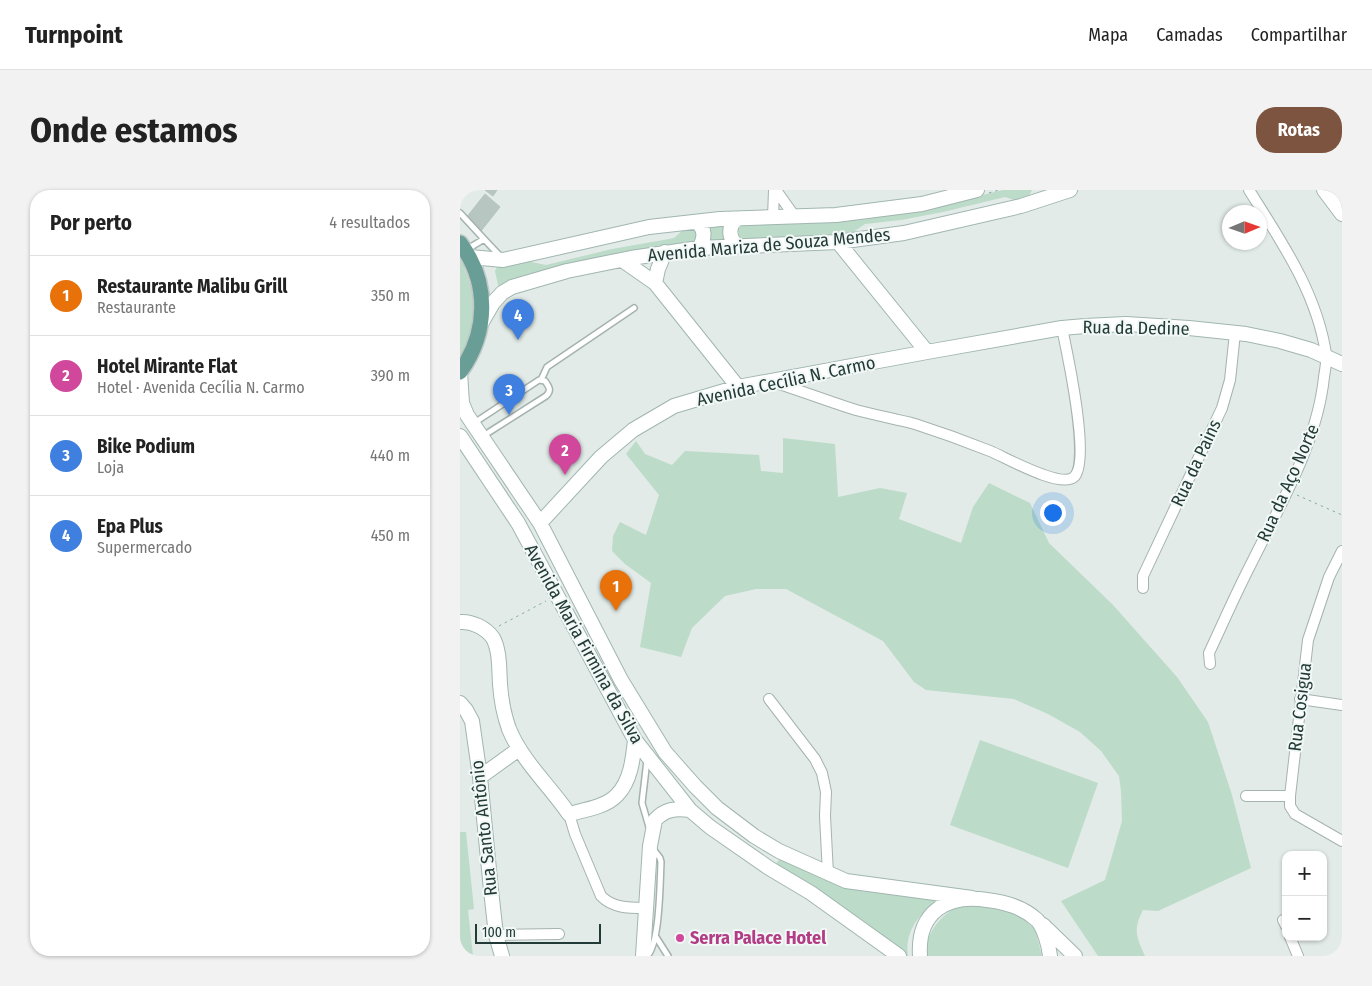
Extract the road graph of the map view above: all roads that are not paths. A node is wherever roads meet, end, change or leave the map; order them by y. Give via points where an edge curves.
1 (775, 190) edge
2 (977, 190) edge
3 (1070, 190) edge
4 (1249, 190) edge
5 (1324, 190) edge
6 (1041, 195) edge
7 (460, 213) edge
8 (1342, 214) edge
9 (795, 217) junction
10 (773, 218) junction
11 (738, 219) junction
12 (696, 222) junction
13 (484, 239) junction
14 (838, 242) junction
15 (738, 246) junction
16 (699, 248) junction
17 (465, 250) edge
18 (665, 252) junction
19 (503, 260) junction
20 (622, 260) junction
21 (655, 283) junction
22 (634, 308) dead end
23 (482, 322) junction
24 (1062, 328) junction
25 (1235, 334) junction
26 (927, 352) junction
27 (1326, 356) junction
28 (1342, 364) edge
29 (460, 372) edge
30 (541, 380) junction
31 (772, 381) junction
32 (738, 387) junction
33 (473, 424) junction
34 (483, 436) junction
35 (464, 441) edge
36 (495, 455) junction
37 (479, 464) junction
38 (537, 518) junction
39 (518, 523) junction
40 (1342, 552) edge
41 (1143, 588) dead end
42 (460, 622) edge
43 (1210, 664) dead end
44 (769, 699) dead end
45 (1300, 699) junction
46 (460, 703) edge
47 (1342, 705) edge
48 (635, 740) junction
49 (519, 749) junction
50 (665, 752) junction
51 (650, 760) junction
52 (480, 776) junction
53 (1246, 796) dead end
54 (1290, 796) junction
55 (690, 810) junction
56 (569, 814) junction
57 (651, 840) junction
58 (1342, 842) edge
59 (779, 851) junction
60 (769, 868) junction
61 (828, 874) junction
62 (972, 898) junction
63 (646, 908) junction
64 (1038, 921) junction
65 (559, 934) dead end
66 (496, 935) junction
67 (656, 937) junction
68 (1292, 941) edge
69 (502, 956) edge
70 (643, 956) edge
71 (647, 956) edge
72 (668, 956) edge
73 (898, 956) edge
74 (920, 956) edge
75 (1050, 956) edge
76 (1075, 956) edge
77 (1298, 956) edge

1 - 9 street
1 - 10 street
2 - 9 main road, Avenida Mariza de Souza Mendes via 922,204
3 - 6 main road, Avenida Mariza de Souza Mendes
4 - 27 street, Rua da Aço Norte via 1298,271 1318,321
5 - 8 main road
6 - 14 main road, Avenida Mariza de Souza Mendes via 1021,206 932,228
7 - 13 lane
9 - 10 main road, Avenida Mariza de Souza Mendes
10 - 11 main road, Avenida Mariza de Souza Mendes
11 - 12 main road, Avenida Mariza de Souza Mendes
11 - 15 main road via 733,222 730,234
12 - 16 main road via 703,228 704,236
12 - 19 main road, Avenida Mariza de Souza Mendes via 649,227
13 - 17 lane
13 - 19 lane
14 - 15 main road, Avenida Mariza de Souza Mendes
14 - 26 main road
15 - 16 main road, Avenida Mariza de Souza Mendes
16 - 18 main road, Avenida Mariza de Souza Mendes
17 - 19 main road, Avenida Mariza de Souza Mendes
17 - 23 main road via 481,288
18 - 20 main road, Avenida Mariza de Souza Mendes
18 - 21 main road
20 - 21 main road
20 - 23 main road, Avenida Mariza de Souza Mendes via 512,286 493,303
21 - 32 main road
22 - 30 lane via 547,366
23 - 29 main road via 477,342
24 - 25 main road, Rua da Dedine via 1126,324
24 - 26 main road, Rua da Dedine
24 - 31 street via 1078,420 1079,466 1074,477 1068,480 1045,476 956,438 856,410
25 - 27 main road, Rua da Dedine via 1280,341
25 - 41 street, Rua da Pains via 1230,380 1222,408 1143,576
26 - 31 main road, Avenida Cecília N. Carmo
27 - 28 main road, Rua da Dedine
27 - 43 street, Rua da Aço Norte via 1317,415 1304,453 1209,653
29 - 33 main road, Avenida Maria Firmina da Silva via 462,403
30 - 33 lane
30 - 34 lane via 550,388 546,396
31 - 32 main road, Avenida Cecília N. Carmo
32 - 38 main road, Avenida Cecília N. Carmo via 674,406 633,430
33 - 34 main road, Avenida Maria Firmina da Silva
34 - 35 main road
34 - 36 main road, Avenida Maria Firmina da Silva
35 - 37 main road, Avenida Maria Firmina da Silva
36 - 37 main road
36 - 38 main road, Avenida Maria Firmina da Silva
37 - 39 main road, Avenida Maria Firmina da Silva
38 - 39 main road, Avenida Cecília N. Carmo
38 - 50 main road, Avenida Maria Firmina da Silva via 621,680
39 - 48 main road, Avenida Maria Firmina da Silva
40 - 45 street, Rua Cosigua via 1329,577 1308,640
42 - 49 main road via 478,625 494,641 504,708
44 - 61 street via 822,773 826,792
45 - 47 street
45 - 54 street, Rua Cosigua
46 - 52 main road, Rua Santo Antônio via 472,721
48 - 51 main road, Avenida Maria Firmina da Silva
48 - 56 main road via 630,770 617,795 605,803
49 - 52 main road
49 - 56 main road
50 - 51 main road
50 - 59 main road, Avenida Maria Firmina da Silva via 717,808
51 - 55 main road, Avenida Maria Firmina da Silva
51 - 57 lane via 642,803
52 - 66 main road, Rua Santo Antônio
53 - 54 street
54 - 58 street via 1290,806 1295,814
55 - 57 main road via 678,809 660,815 655,820
55 - 60 main road, Avenida Maria Firmina da Silva
56 - 63 street via 601,896 615,906
57 - 63 main road
57 - 67 lane via 661,862
59 - 60 main road
59 - 61 main road, Avenida Maria Firmina da Silva
60 - 73 main road, Avenida Maria Firmina da Silva
61 - 62 main road, Avenida Maria Firmina da Silva via 869,886
62 - 64 main road, Avenida Maria Firmina da Silva via 1018,907
62 - 74 main road via 945,904 932,914 923,928
63 - 70 main road
64 - 75 main road
64 - 76 main road
65 - 66 street
66 - 69 main road, Rua Santo Antônio
67 - 71 lane
67 - 72 lane
68 - 77 street

